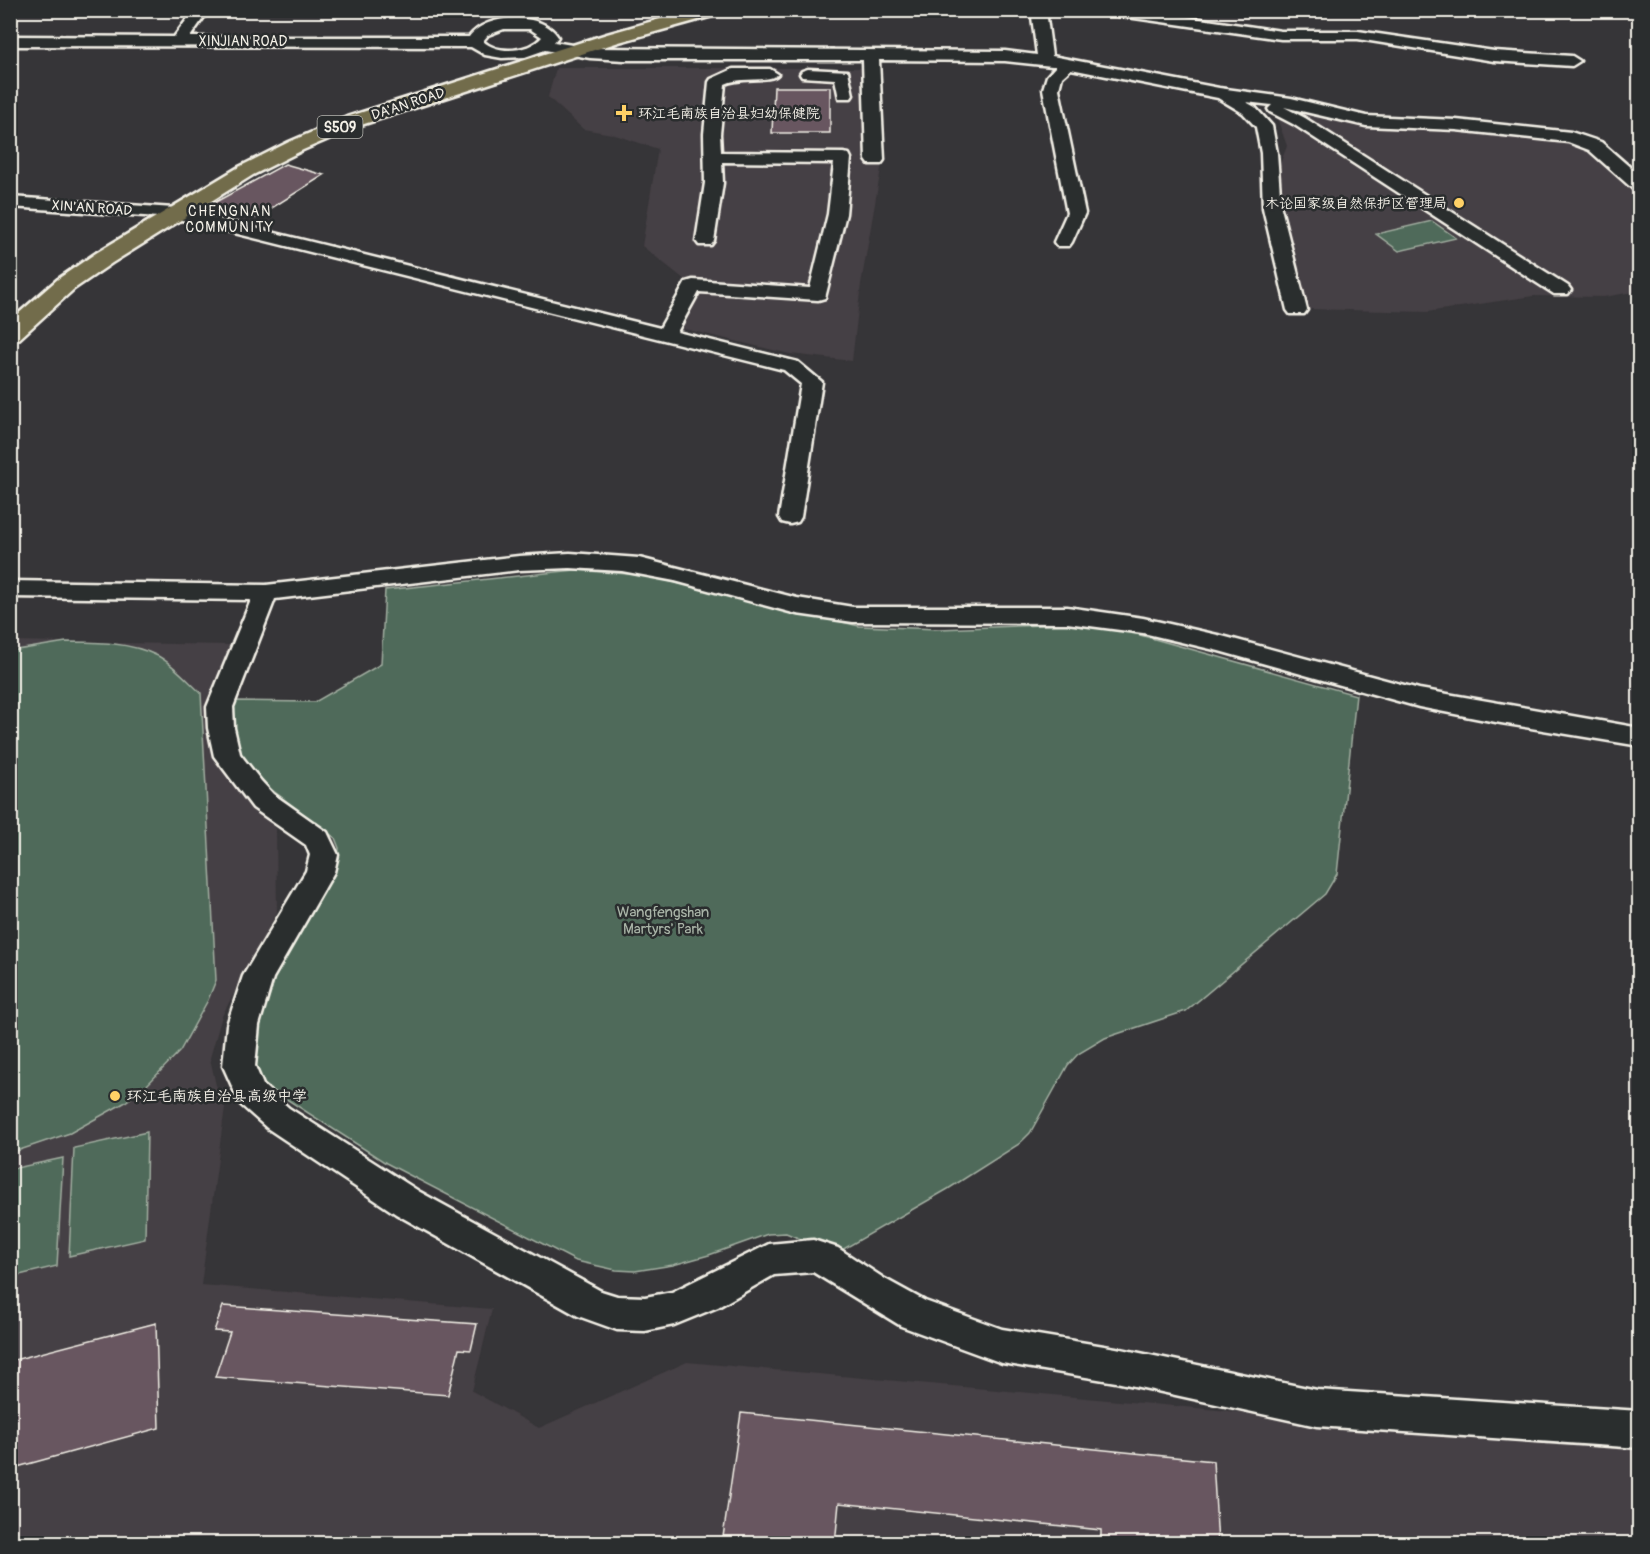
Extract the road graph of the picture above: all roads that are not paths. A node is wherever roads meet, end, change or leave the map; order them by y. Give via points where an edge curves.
1 (202, 10) edge
2 (714, 10) edge
3 (1047, 10) edge
4 (1106, 10) edge
5 (513, 17) edge
6 (10, 41) edge
7 (179, 41) junction
8 (475, 42) junction
9 (543, 45) junction
10 (574, 51) junction
11 (504, 53) junction
12 (758, 56) junction
13 (871, 56) junction
14 (1045, 60) junction
15 (1572, 61) dead end
16 (1067, 64) junction
17 (758, 74) junction
18 (481, 80) junction
19 (1219, 93) junction
20 (845, 94) dead end
21 (1248, 96) junction
22 (713, 157) junction
23 (875, 160) dead end
24 (1640, 186) edge
25 (10, 202) edge
26 (174, 213) junction
27 (705, 241) dead end
28 (1063, 242) dead end
29 (1561, 290) dead end
30 (1297, 310) dead end
31 (10, 334) edge
32 (666, 334) junction
33 (790, 517) dead end
34 (10, 589) edge
35 (266, 593) junction
36 (1640, 737) edge
37 (1640, 1430) edge

1 - 7 street
2 - 10 main road, DA'AN ROAD / S509
3 - 14 street via 1039,17
4 - 15 street via 1281,34 1348,34 1494,56
5 - 8 street via 482,32
5 - 9 street via 546,31 550,37
6 - 7 street, XINJIAN ROAD
7 - 8 street, XINJIAN ROAD
8 - 11 street via 488,51
9 - 10 street
9 - 11 street
10 - 12 street
10 - 18 main road, DA'AN ROAD / S509
11 - 18 street
12 - 13 street
12 - 17 street
13 - 14 street via 1005,56
13 - 23 street
14 - 16 street
16 - 19 street
16 - 28 street via 1055,76 1051,89 1076,213
17 - 20 street via 842,74
17 - 22 street via 733,74 717,82
18 - 26 main road, DA'AN ROAD / S509 via 324,133 246,171
19 - 21 street
19 - 30 street via 1250,110 1264,126 1272,208
21 - 24 street via 1366,121 1456,125 1578,139 1595,146
21 - 29 street via 1299,121
22 - 27 street via 714,183
22 - 32 street via 843,158 837,214 818,294 693,286
25 - 26 street, XIN'AN ROAD
26 - 31 main road, DA'AN ROAD / S509 via 66,284
26 - 32 street, XIN'AN ROAD
32 - 33 street, XIN'AN ROAD via 781,362 812,382
34 - 35 street
35 - 36 street via 528,562 612,562 656,569 814,610 931,617 1044,613 1131,623 1420,698
35 - 37 street via 220,706 227,756 263,801 317,839 324,855 320,872 258,976 243,1025 238,1066 251,1094 278,1118 408,1203 591,1304 617,1313 645,1314 674,1308 769,1260 813,1256 826,1259 914,1314 1002,1346 1116,1365 1317,1408

